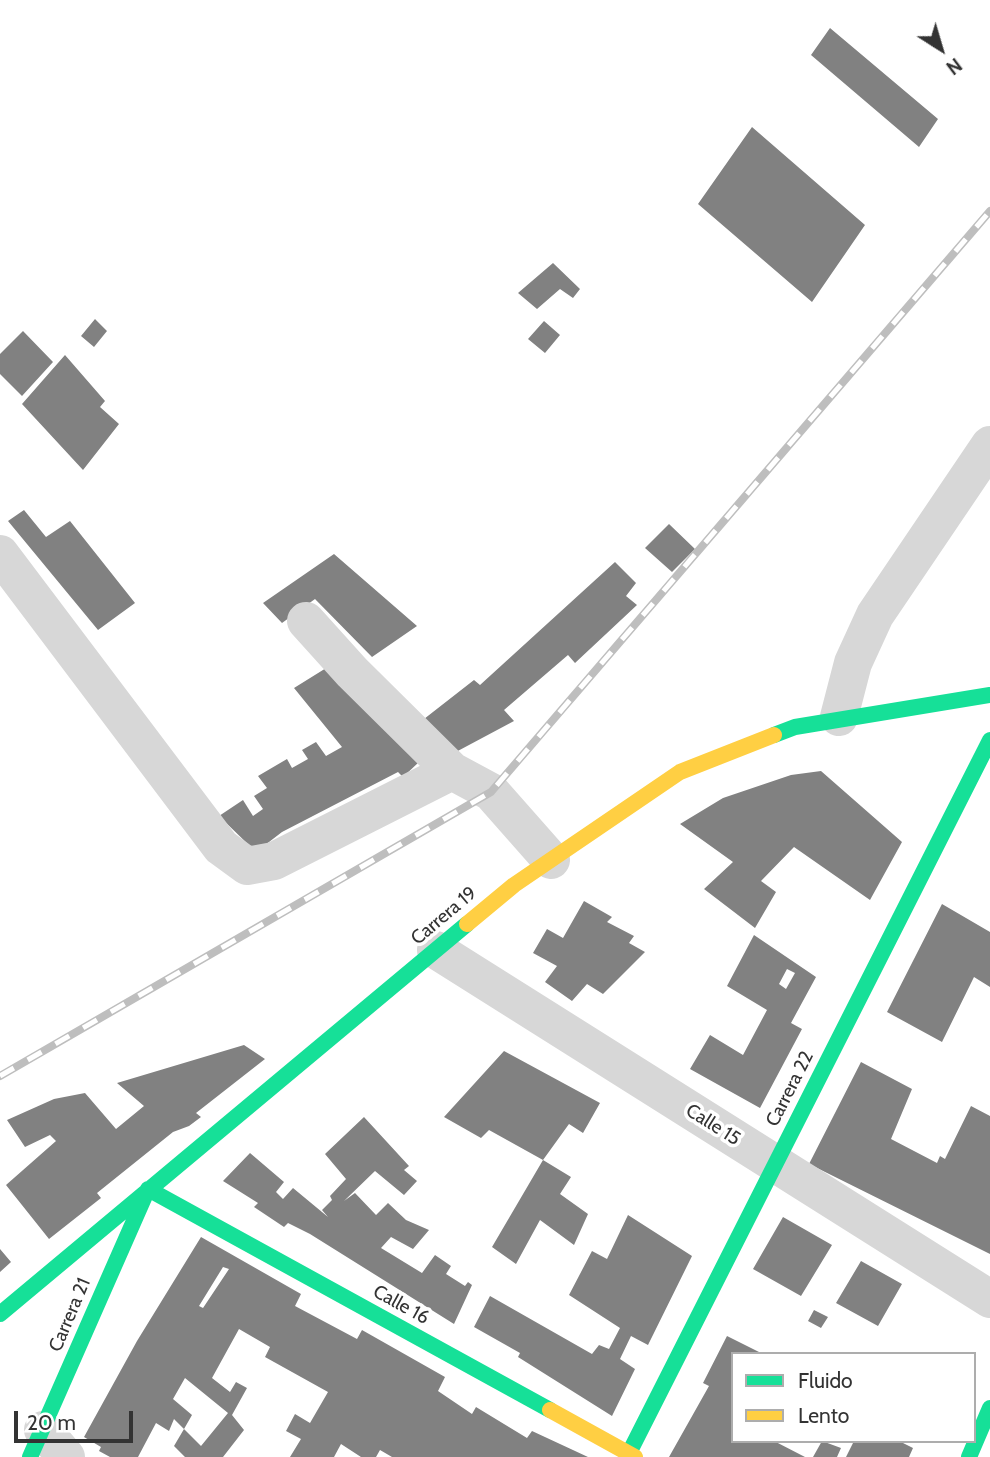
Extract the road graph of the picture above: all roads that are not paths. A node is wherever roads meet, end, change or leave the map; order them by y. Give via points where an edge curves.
1 (990, 445) edge
2 (0, 554) edge
3 (306, 621) dead end
4 (990, 695) edge
5 (839, 717) junction
6 (990, 740) edge
7 (452, 771) junction
8 (551, 860) junction
9 (436, 950) junction
10 (775, 1165) junction
11 (148, 1189) junction
12 (990, 1299) edge
13 (0, 1314) edge
14 (990, 1408) edge
15 (976, 1441) edge
16 (46, 1448) edge
17 (630, 1456) edge

1 - 5 street via 875,615 853,663
2 - 7 street via 221,847 247,866 274,861
3 - 7 street
4 - 5 main road, Carrera 19
5 - 8 main road, Carrera 19 via 795,727 680,772
6 - 10 main road, Carrera 22
7 - 8 street via 491,792
8 - 9 main road, Carrera 19
9 - 10 street, Calle 15
9 - 11 main road, Carrera 19
10 - 12 street, Calle 15
10 - 17 main road, Carrera 22
11 - 13 main road, Carrera 19
11 - 16 main road, Carrera 21
11 - 17 main road, Calle 16
14 - 15 main road

